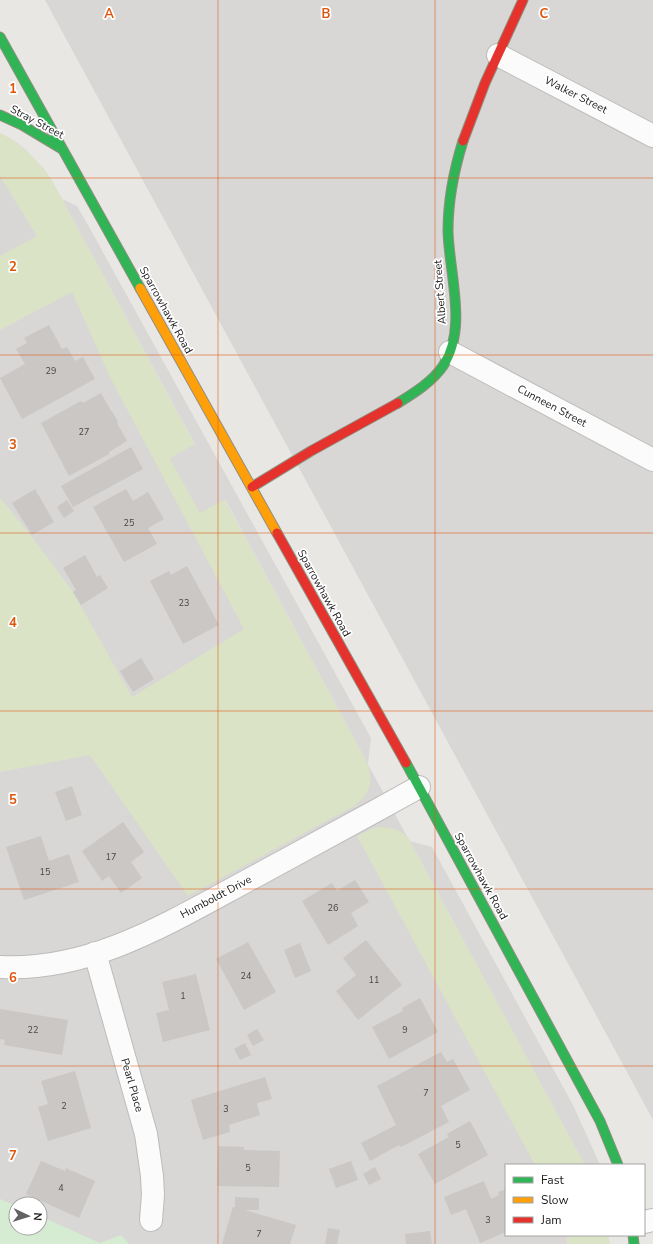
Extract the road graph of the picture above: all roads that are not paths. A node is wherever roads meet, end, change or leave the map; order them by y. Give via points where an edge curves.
1 (523, 0) edge
2 (0, 37) edge
3 (498, 55) junction
4 (0, 115) edge
5 (653, 136) edge
6 (63, 149) junction
7 (450, 352) junction
8 (653, 460) edge
9 (252, 487) junction
10 (419, 787) junction
11 (95, 953) junction
12 (0, 966) edge
13 (618, 1164) edge
14 (151, 1220) dead end

1 - 3 main road, Albert Street
2 - 6 main road, Sparrowhawk Road
3 - 5 street, Walker Street
3 - 7 main road, Albert Street via 469,123 454,172 449,205 449,253 455,323
4 - 6 main road, Stray Street
6 - 9 main road, Sparrowhawk Road
7 - 8 street, Cunneen Street
7 - 9 main road, Albert Street via 442,367 413,393
9 - 10 main road, Sparrowhawk Road
10 - 11 street, Humboldt Drive via 153,930
10 - 13 main road, Sparrowhawk Road via 600,1120
11 - 12 street, Humboldt Drive via 38,966
11 - 14 street, Pearl Place via 146,1134 152,1176

